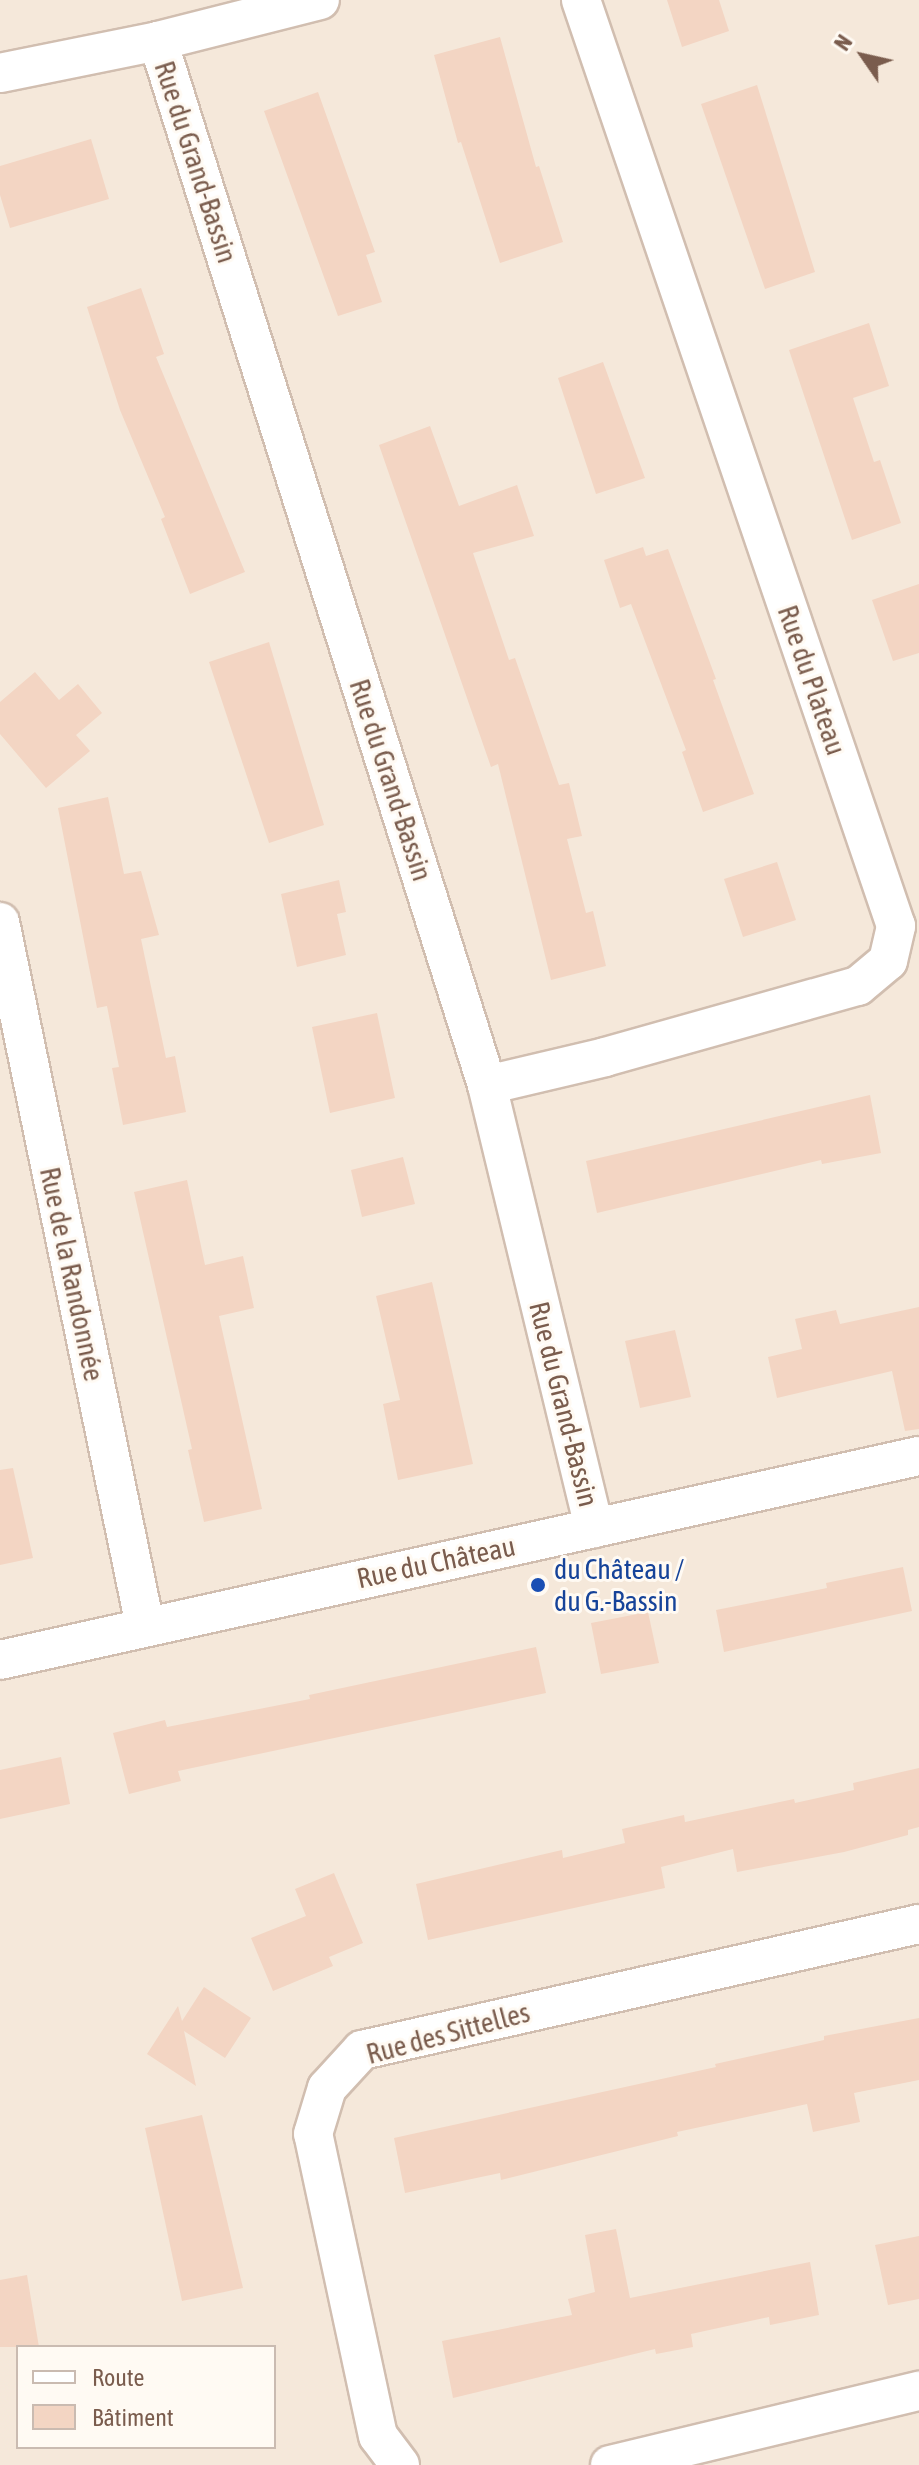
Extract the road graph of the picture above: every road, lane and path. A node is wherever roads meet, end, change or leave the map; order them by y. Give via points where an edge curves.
1 (320, 0) edge
2 (581, 0) edge
3 (158, 41) junction
4 (0, 73) edge
5 (0, 922) edge
6 (487, 1085) junction
7 (919, 1456) edge
8 (594, 1528) junction
9 (145, 1626) junction
10 (0, 1660) edge
11 (919, 1924) edge
12 (919, 2391) edge
13 (400, 2465) edge
14 (610, 2465) edge

1 - 3 street
2 - 6 street, Rue du Plateau via 896,926 888,961 858,986
3 - 4 street
3 - 6 street, Rue du Grand-Bassin
5 - 9 street, Rue de la Randonnée
6 - 8 street, Rue du Grand-Bassin
7 - 8 street, Rue du Château
8 - 9 street, Rue du Château
9 - 10 street, Rue du Château
11 - 13 street, Rue des Sittelles via 362,2050 327,2088 313,2134 378,2436
12 - 14 street

